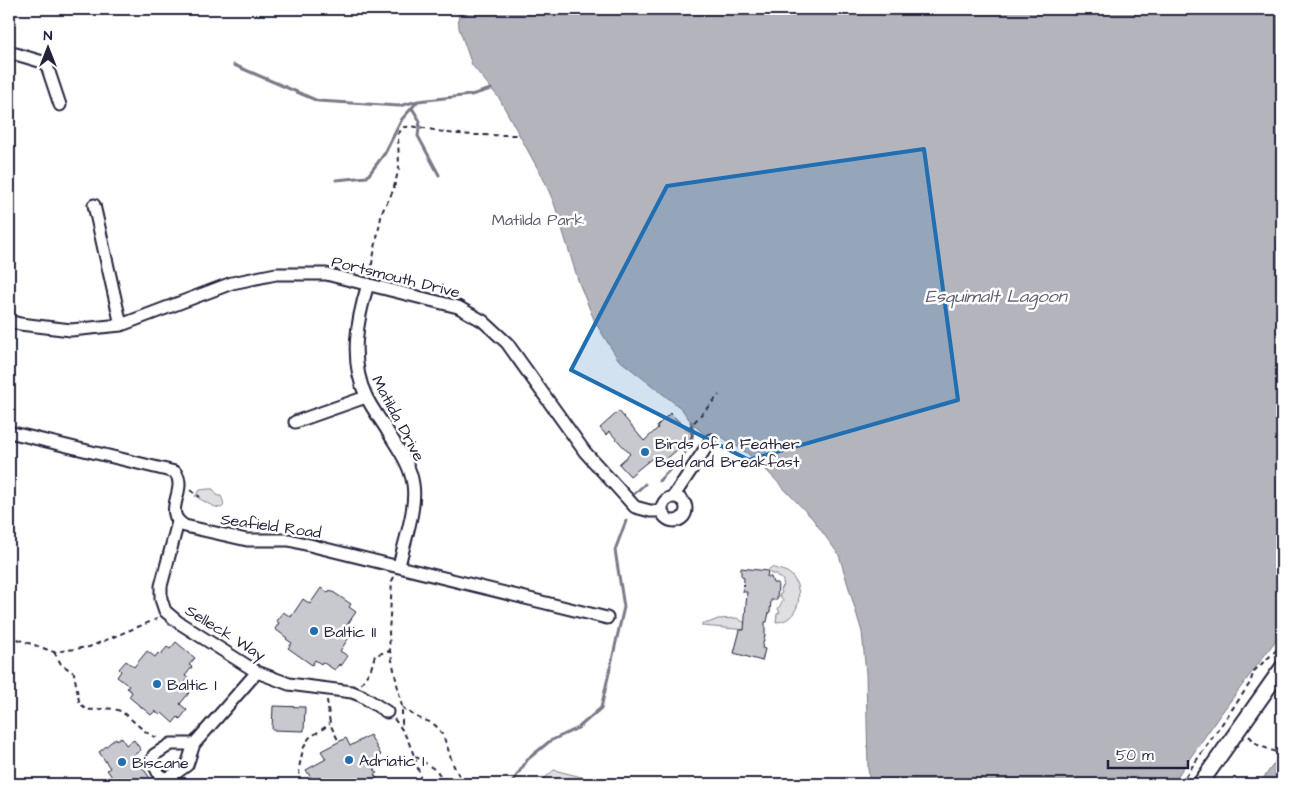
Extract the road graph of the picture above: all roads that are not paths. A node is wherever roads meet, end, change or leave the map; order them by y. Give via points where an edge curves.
1 (9, 52) edge
2 (60, 105) dead end
3 (94, 205) dead end
4 (368, 284) junction
5 (9, 321) edge
6 (121, 325) junction
7 (366, 397) junction
8 (295, 422) dead end
9 (9, 432) edge
10 (711, 440) dead end
11 (673, 497) junction
12 (662, 511) junction
13 (178, 522) junction
14 (399, 566) junction
15 (607, 618) dead end
16 (1282, 668) edge
17 (257, 672) junction
18 (387, 712) road end
19 (194, 744) junction
20 (1200, 784) edge

1 - 2 street via 46,63
3 - 6 street
4 - 6 street, Portsmouth Drive via 326,274 276,274 232,283
4 - 7 street, Matilda Drive via 360,310 356,342 359,378
4 - 12 street, Portsmouth Drive via 458,307 483,321 507,343 585,452 618,490 635,507
5 - 6 street, Portsmouth Drive via 71,330
7 - 8 street
7 - 14 street, Matilda Drive via 408,466 413,485 412,510
9 - 13 street via 175,472 180,485 174,511
10 - 11 street
11 - 12 street via 664,501
11 - 12 street via 685,503 682,518 670,521
13 - 14 street, Seafield Road via 233,538 288,540
13 - 17 street, Selleck Way via 161,586 160,599 165,611
14 - 15 street, Seafield Road
16 - 20 street
17 - 18 street, Selleck Way via 289,684 352,692
17 - 19 street
19 - 19 street via 171,744 154,755 152,761 160,776 169,778 187,765

